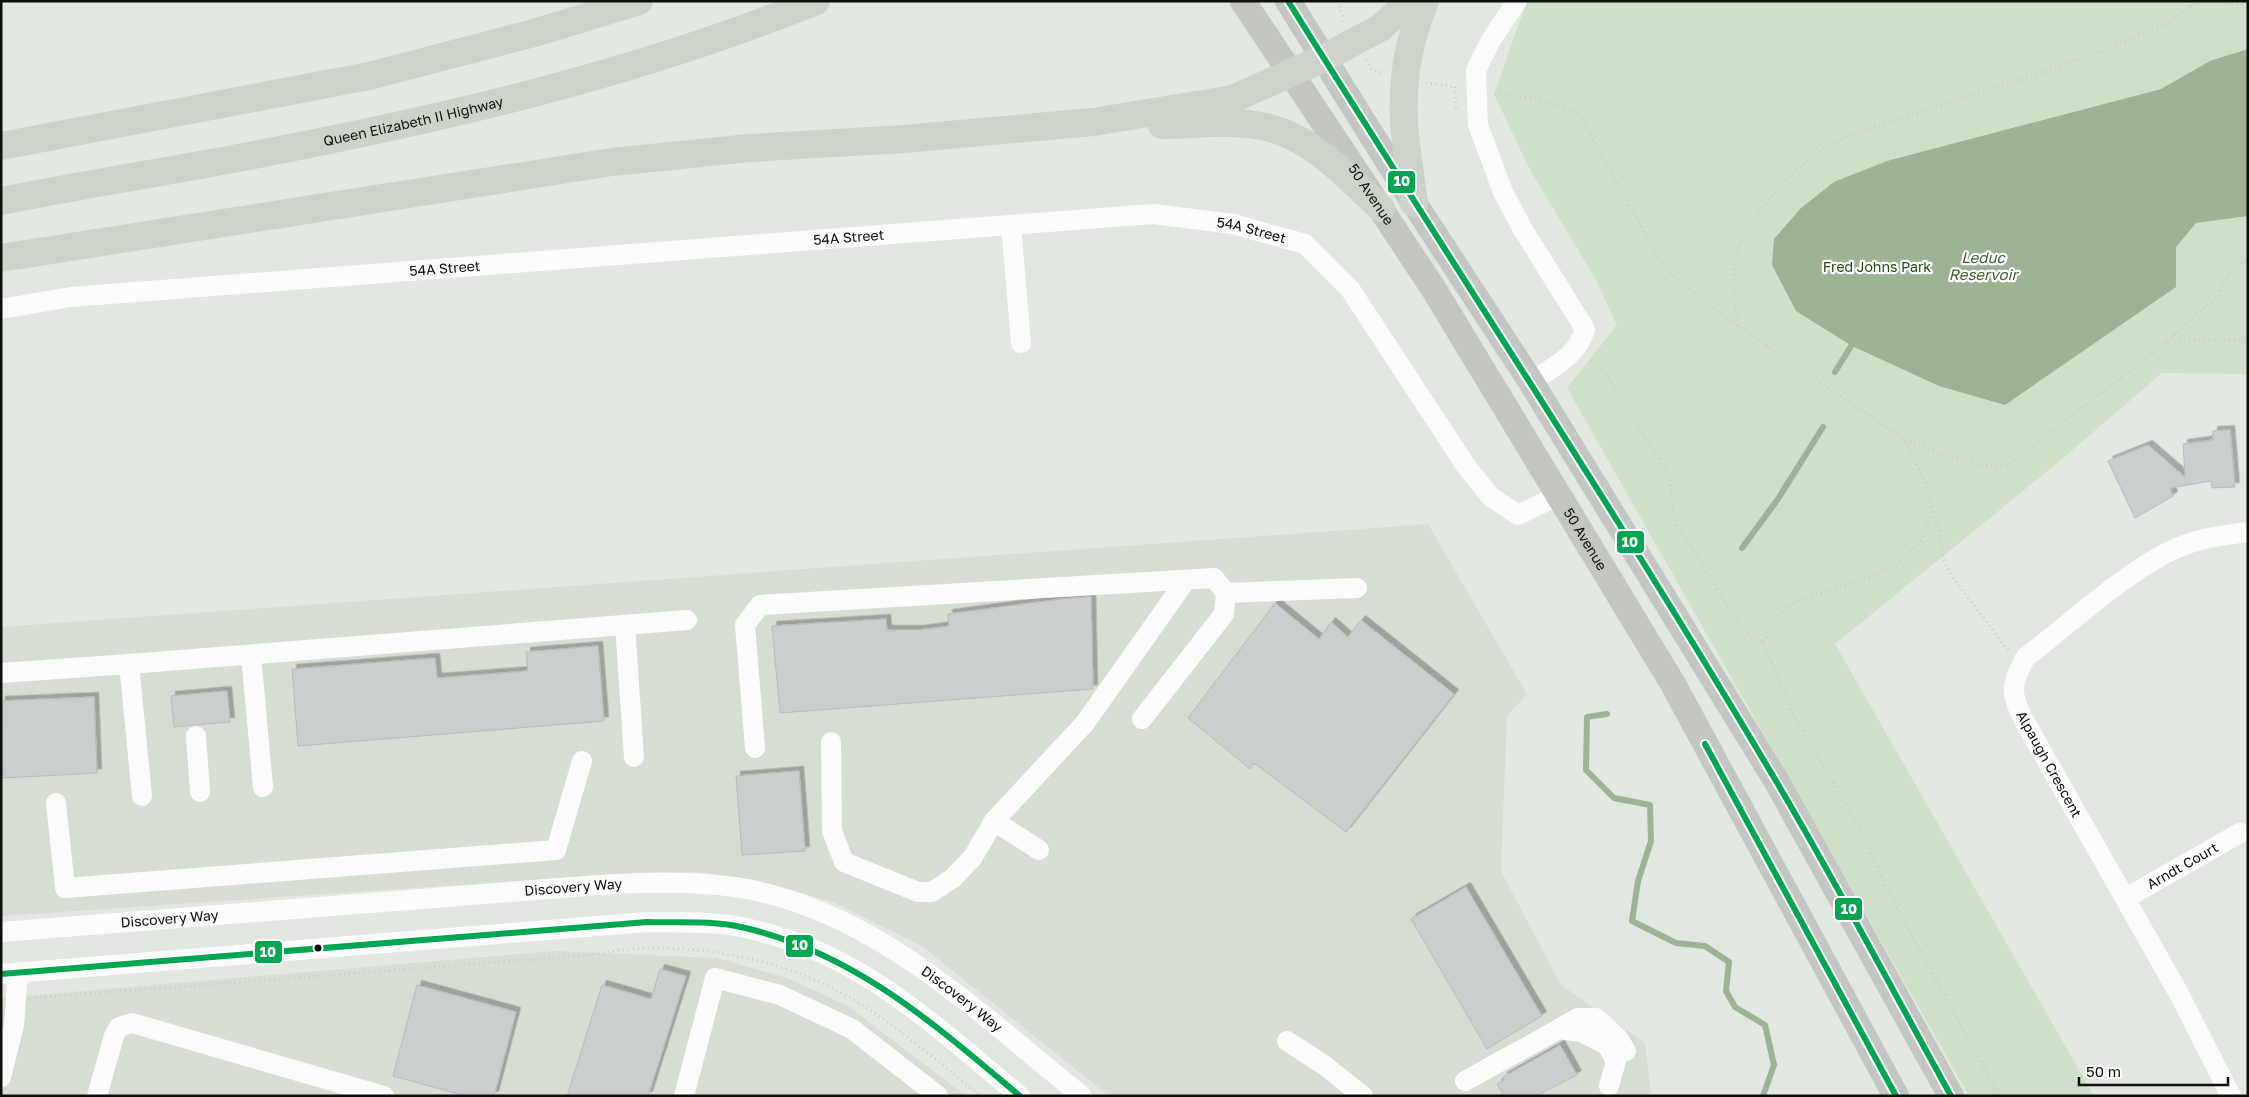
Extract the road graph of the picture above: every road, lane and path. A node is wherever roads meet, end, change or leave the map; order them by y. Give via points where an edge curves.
1 (639, 1) edge
2 (816, 1) edge
3 (1243, 1) edge
4 (1255, 1) edge
5 (1288, 1) edge
6 (1410, 1) edge
7 (1425, 1) edge
8 (1517, 1) edge
9 (2197, 1) edge
10 (2222, 1) edge
11 (2248, 7) edge
12 (1324, 58) junction
13 (1290, 74) junction
14 (1455, 86) dead end
15 (1476, 92) junction
16 (1093, 122) junction
17 (1, 146) edge
18 (1, 202) edge
19 (1414, 203) junction
20 (1381, 208) junction
21 (1011, 225) junction
22 (1, 258) edge
23 (2248, 260) edge
24 (1, 309) edge
25 (1738, 326) junction
26 (2248, 339) edge
27 (2167, 342) junction
28 (1022, 343) dead end
29 (1576, 350) junction
30 (1531, 382) junction
31 (1906, 440) junction
32 (1557, 496) junction
33 (1931, 502) junction
34 (2248, 532) edge
35 (1186, 580) junction
36 (1357, 588) dead end
37 (1226, 593) junction
38 (687, 620) dead end
39 (626, 625) junction
40 (1762, 642) junction
41 (251, 655) junction
42 (129, 664) junction
43 (2020, 667) junction
44 (1, 673) edge
45 (1142, 718) dead end
46 (196, 736) dead end
47 (831, 742) dead end
48 (755, 748) dead end
49 (634, 757) dead end
50 (582, 761) dead end
51 (262, 787) dead end
52 (200, 792) dead end
53 (142, 796) dead end
54 (56, 803) dead end
55 (994, 821) junction
56 (2240, 833) dead end
57 (1039, 850) dead end
58 (2126, 898) junction
59 (1, 932) edge
60 (10, 973) edge
61 (1831, 976) junction
62 (16, 999) junction
63 (1288, 1041) dead end
64 (1, 1077) edge
65 (1465, 1080) dead end
66 (1609, 1086) dead end
67 (97, 1096) edge
68 (384, 1096) edge
69 (684, 1096) edge
70 (938, 1096) edge
71 (981, 1096) edge
72 (1020, 1096) edge
73 (1082, 1096) edge
74 (1364, 1096) edge
75 (1874, 1096) edge
76 (1896, 1096) edge
77 (1951, 1096) edge
78 (1999, 1096) edge
79 (2231, 1096) edge

1 - 17 highway via 534,33 369,76
2 - 18 highway, Queen Elizabeth II Highway via 658,59 425,120
3 - 13 main road, 50 Avenue
4 - 12 main road via 1290,48 1308,57
5 - 12 main road
6 - 12 highway via 1380,28
7 - 19 highway via 1416,26 1405,80 1404,124
8 - 15 street via 1476,70
9 - 25 path via 2183,15 2166,24 2096,54 1874,129 1816,154 1766,204 1754,219 1737,252 1734,269
10 - 11 path
12 - 13 highway
12 - 19 main road
13 - 16 highway via 1233,99
13 - 20 main road, 50 Avenue
14 - 15 path
15 - 25 path via 1555,103 1580,116 1669,271
15 - 29 street via 1478,125 1503,192 1585,329
16 - 20 highway via 1266,127 1311,147
16 - 22 highway via 904,139 750,148 612,162
19 - 30 main road
20 - 32 main road, 50 Avenue via 1434,288
21 - 24 street, 54A Street via 70,297
21 - 28 street
21 - 32 street, 54A Street via 1153,214 1234,224 1305,244 1350,289 1466,466 1491,497 1518,514
23 - 27 path via 2224,279 2220,296
25 - 31 path
26 - 27 path
27 - 31 path via 2008,465 1994,468
29 - 30 street
29 - 40 path via 1600,366 1610,380 1668,474 1678,524 1739,626
30 - 77 main road via 1776,782
31 - 33 path
32 - 61 main road, 50 Avenue via 1673,684
33 - 40 path via 1927,531 1905,557 1871,577 1803,598 1782,610
33 - 43 path via 1945,563
34 - 43 street, Alpaugh Crescent via 2177,548 2149,564 2026,657
35 - 37 street via 1214,578
35 - 48 street via 760,605 745,625
35 - 55 street via 1085,723
36 - 37 street
37 - 45 street via 1224,614
38 - 39 street
39 - 41 street
39 - 49 street
40 - 78 path via 1794,716 1854,818 1894,902
41 - 42 street
41 - 51 street
42 - 44 street
42 - 53 street
43 - 58 street, Alpaugh Crescent via 2013,687 2015,703
46 - 52 street
47 - 55 street via 832,831 844,862 918,892 932,892 953,878 973,857
50 - 54 street via 556,850 65,888
55 - 57 street
56 - 58 street, Arndt Court
58 - 79 street, Alpaugh Crescent
59 - 73 street, Discovery Way via 606,884 662,882 737,887 799,903 887,945 937,980
60 - 62 street
60 - 72 street via 647,922 739,926 817,949 866,976 914,1009
61 - 75 main road via 1863,1055
61 - 76 main road, 50 Avenue
62 - 64 street via 14,1025
62 - 71 path via 580,956 642,948 712,951 748,957 790,970 855,1000
63 - 74 street
65 - 66 street via 1559,1029 1582,1032 1607,1045 1616,1061
67 - 68 street via 114,1036 120,1027 132,1023
69 - 70 street via 715,978 780,995 852,1029

